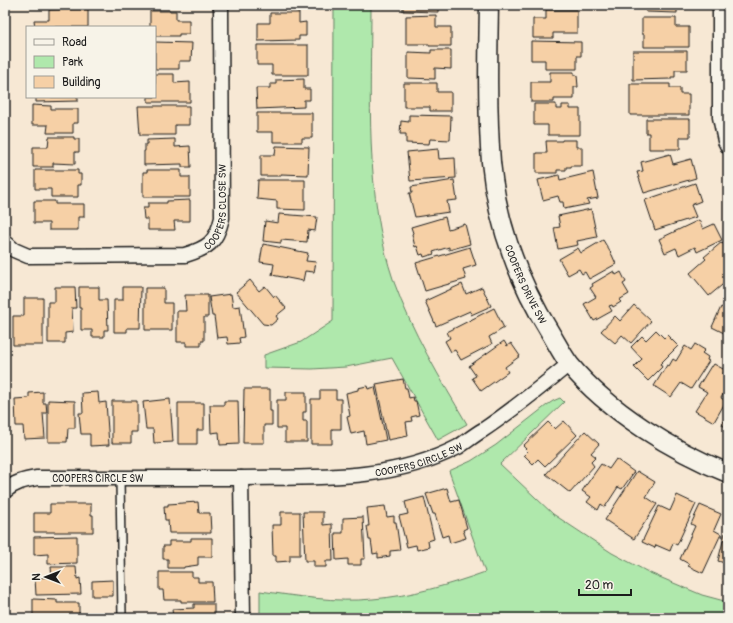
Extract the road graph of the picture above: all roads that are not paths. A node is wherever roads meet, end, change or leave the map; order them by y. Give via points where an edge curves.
1 (221, 5) edge
2 (489, 5) edge
3 (720, 5) edge
4 (728, 146) edge
5 (5, 242) edge
6 (569, 364) junction
7 (728, 473) edge
8 (120, 478) junction
9 (241, 478) junction
10 (5, 491) edge
11 (122, 618) edge
12 (243, 618) edge

1 - 5 street, COOPERS CLOSE SW via 222,218 213,241 201,250 185,255 28,256 14,250
2 - 6 street, COOPERS DRIVE SW via 488,92 492,163 500,218 518,271 537,310
3 - 4 street via 720,116
6 - 7 street, COOPERS DRIVE SW via 620,412 659,439 703,463
6 - 9 street, COOPERS CIRCLE SW via 507,414 458,446 431,459 365,475
8 - 9 street, COOPERS CIRCLE SW
8 - 10 street, COOPERS CIRCLE SW via 37,478 22,481
8 - 11 lane
9 - 12 street

